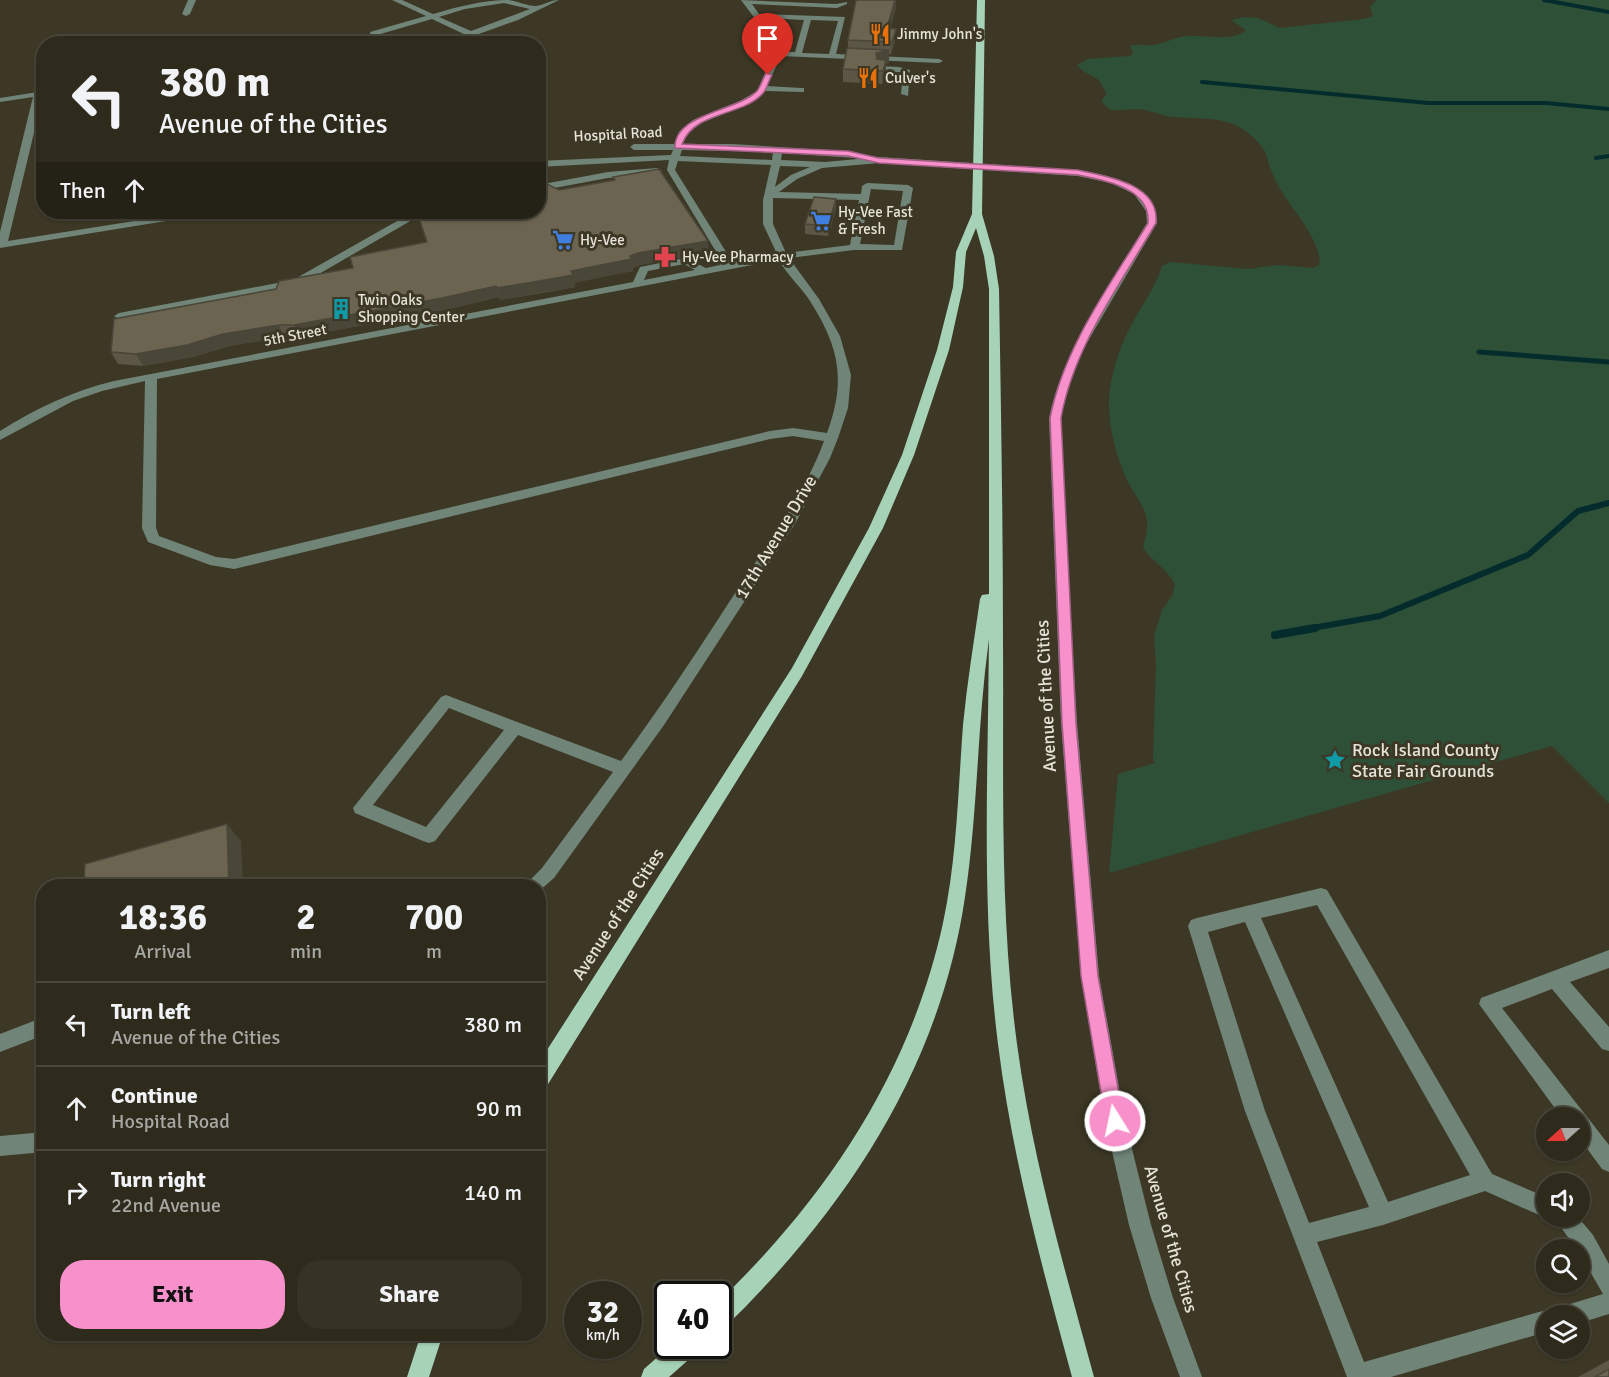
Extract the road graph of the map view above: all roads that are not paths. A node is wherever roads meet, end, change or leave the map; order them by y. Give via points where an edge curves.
1 (192, 0) edge
2 (396, 0) edge
3 (555, 0) edge
4 (981, 0) edge
5 (746, 1) edge
6 (780, 2) edge
7 (846, 2) edge
8 (537, 8) junction
9 (186, 14) dead end
10 (433, 16) junction
11 (758, 16) junction
12 (808, 17) junction
13 (842, 19) junction
14 (471, 34) joint
15 (374, 36) edge
16 (980, 49) dead end
17 (798, 55) junction
18 (832, 56) junction
19 (776, 58) junction
20 (939, 61) dead end
21 (807, 62) junction
22 (920, 64) junction
23 (819, 66) dead end
24 (865, 67) edge
25 (762, 88) junction
26 (801, 90) dead end
27 (905, 94) dead end
28 (36, 95) edge
29 (0, 99) edge
30 (36, 113) edge
31 (978, 142) junction
32 (677, 146) junction
33 (619, 148) dead end
34 (578, 151) dead end
35 (778, 151) junction
36 (546, 155) edge
37 (674, 158) junction
38 (879, 160) junction
39 (776, 162) junction
40 (546, 163) edge
41 (825, 165) junction
42 (978, 166) junction
43 (671, 170) junction
44 (546, 187) edge
45 (770, 195) junction
46 (864, 197) junction
47 (977, 214) junction
48 (161, 219) edge
49 (407, 219) edge
50 (1, 244) edge
51 (854, 247) junction
52 (783, 256) junction
53 (726, 268) junction
54 (119, 316) edge
55 (151, 377) junction
56 (0, 436) edge
57 (832, 438) junction
58 (994, 551) junction
59 (515, 727) junction
60 (624, 769) junction
61 (542, 879) edge
62 (1250, 913) junction
63 (1609, 959) edge
64 (1556, 979) junction
65 (36, 1028) edge
66 (1609, 1042) edge
67 (0, 1043) edge
68 (546, 1069) edge
69 (1567, 1107) edge
70 (1590, 1136) edge
71 (36, 1143) edge
72 (0, 1146) edge
73 (1609, 1162) edge
74 (1485, 1181) junction
75 (1536, 1203) edge
76 (1383, 1214) junction
77 (1572, 1227) edge
78 (1304, 1235) junction
79 (1609, 1285) edge
80 (1609, 1303) edge
81 (732, 1306) edge
82 (1590, 1308) edge
83 (1536, 1324) edge
84 (430, 1341) edge
85 (672, 1359) edge
86 (1358, 1376) edge
87 (418, 1377) edge
88 (652, 1377) edge
89 (1083, 1377) edge
90 (1191, 1377) edge

1 - 9 street
2 - 10 street
3 - 8 street
4 - 31 main road, Avenue of the Cities
5 - 6 street
5 - 11 street
6 - 7 street via 837,6
7 - 13 street
8 - 10 street via 504,1
8 - 14 street
10 - 14 street
10 - 15 street
11 - 12 street
11 - 19 street via 777,35 780,43
12 - 13 street
12 - 17 street
13 - 18 street
16 - 31 main road, Avenue of the Cities
17 - 18 street
17 - 19 street
18 - 22 street
19 - 21 street
19 - 25 street
20 - 22 street
21 - 22 street
21 - 23 street
24 - 27 street via 907,72
25 - 26 street
25 - 32 street via 743,103 696,122 682,134
28 - 29 street
30 - 50 street
31 - 42 main road, Avenue of the Cities
32 - 33 street, Hospital Road
32 - 35 street, Hospital Road
32 - 37 street
34 - 36 street, Hospital Road
35 - 38 street, Hospital Road via 848,154
35 - 39 street, 17th Avenue Drive
37 - 39 street, Hospital Road
37 - 40 street, Hospital Road
37 - 43 street
38 - 41 street, Hospital Road
38 - 42 street, Hospital Road
39 - 41 street, Hospital Road
39 - 45 street, 17th Avenue Drive
41 - 45 street via 802,173
42 - 47 main road, Avenue of the Cities
42 - 90 street, Avenue of the Cities via 1078,172 1107,178 1143,196 1153,212 1152,223 1079,346 1061,390 1056,418 1056,463 1069,723 1090,976 1115,1121 1140,1225
43 - 44 street via 608,175
43 - 53 street via 723,255
45 - 46 street
45 - 52 street, 17th Avenue Drive via 768,224
46 - 51 street
46 - 51 street, 5th Street via 867,186 908,188 898,248
47 - 58 main road, Avenue of the Cities via 994,289
47 - 68 main road, Avenue of the Cities via 961,252 958,287 931,390 876,528 797,672
48 - 50 street
49 - 54 street via 296,283
51 - 52 street, 5th Street
52 - 53 street, 5th Street
52 - 57 street, 17th Avenue Drive via 825,318 841,356 845,389
53 - 55 street, 5th Street
55 - 56 street, 5th Street via 76,394 35,413
55 - 57 street via 149,528 153,539 214,562 234,564 770,435 793,432
57 - 60 street, 17th Avenue Drive via 791,519
58 - 81 main road, Avenue of the Cities via 971,723 960,877 939,980 885,1108 849,1166 806,1225
58 - 89 main road, Avenue of the Cities via 995,886 1007,1043 1044,1235
59 - 59 street via 447,701 361,808 429,836
59 - 60 street
60 - 61 street, 17th Avenue Drive
62 - 74 street via 1321,896
62 - 76 street
62 - 78 street via 1197,926 1255,1111
63 - 64 street
64 - 66 street
64 - 69 street via 1488,1005
65 - 67 street
70 - 73 street
71 - 72 street
74 - 75 street
74 - 76 street
76 - 78 street
77 - 79 street
78 - 86 street
80 - 82 street
83 - 86 street
84 - 87 main road
85 - 88 main road

